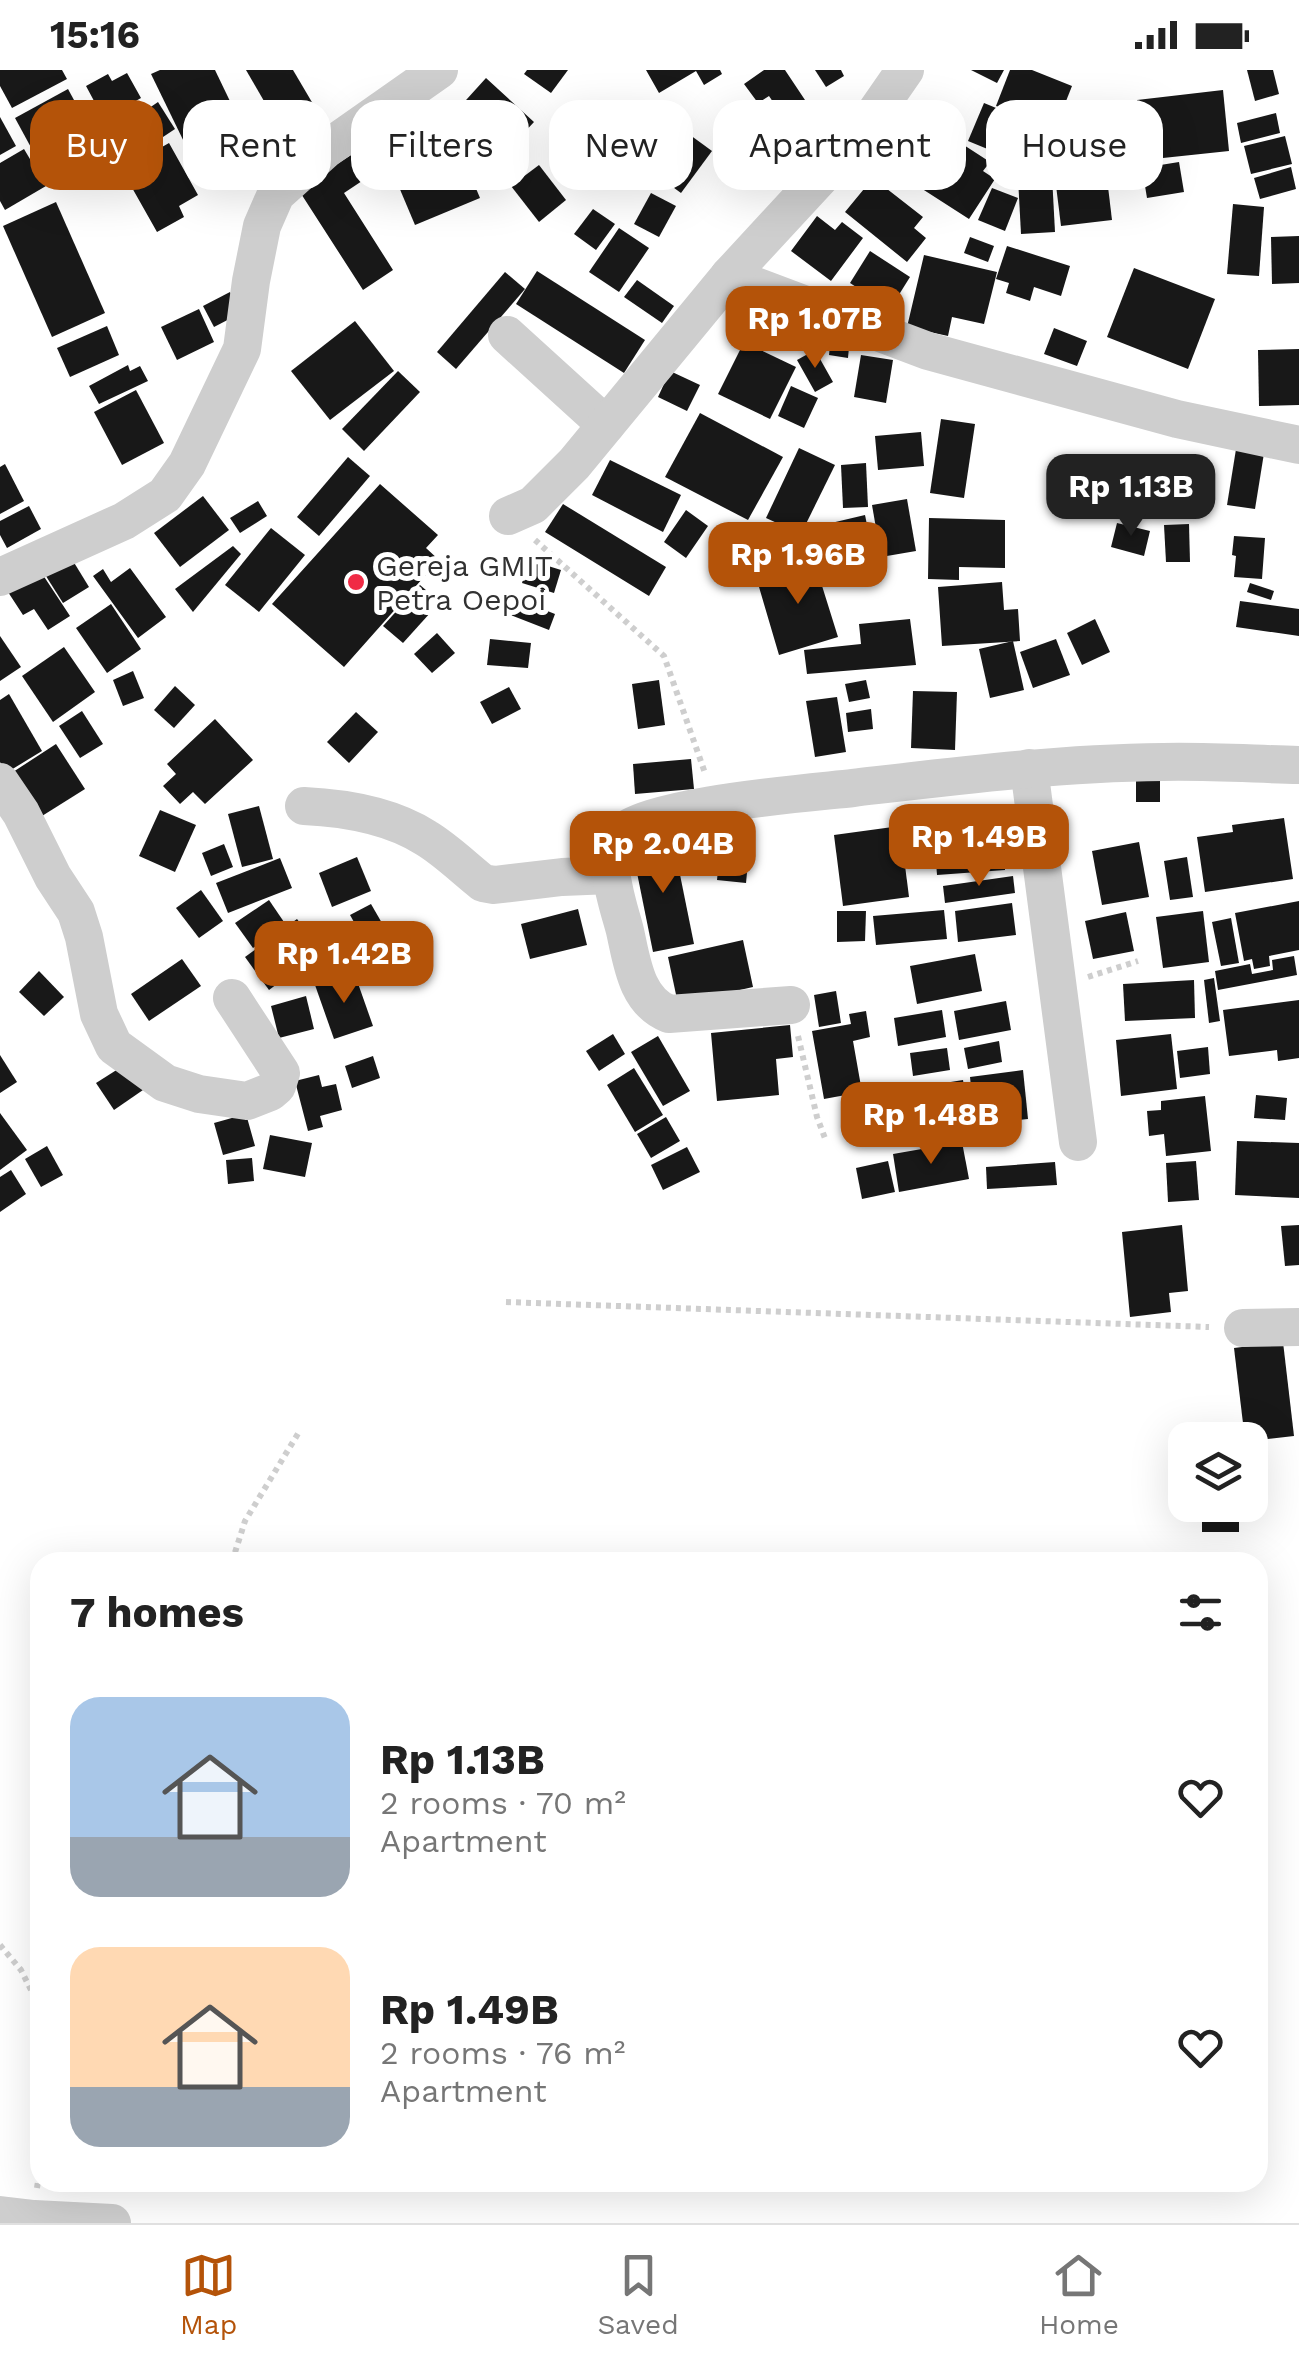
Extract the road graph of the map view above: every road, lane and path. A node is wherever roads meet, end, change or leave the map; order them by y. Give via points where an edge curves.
1 (440, 70) edge
2 (906, 70) edge
3 (728, 276) junction
4 (507, 335) dead end
5 (606, 425) junction
6 (1299, 445) edge
7 (508, 516) joint
8 (0, 577) edge
9 (1299, 765) edge
10 (1029, 768) junction
11 (0, 782) edge
12 (716, 804) junction
13 (304, 806) dead end
14 (611, 875) junction
15 (1138, 961) dead end
16 (1058, 986) junction
17 (232, 998) dead end
18 (791, 1006) joint
19 (826, 1141) dead end
20 (1078, 1142) dead end
21 (506, 1302) dead end
22 (1299, 1327) edge
23 (1243, 1328) joint
24 (299, 1432) dead end
25 (235, 1552) edge
26 (0, 1945) edge
27 (30, 1988) edge
28 (0, 2215) edge
29 (112, 2223) edge

1 - 8 street via 276,194 262,226 242,349 166,494 124,521
2 - 3 street via 862,132
3 - 5 street
3 - 6 street via 928,351
4 - 5 street
5 - 7 street via 532,505
7 - 12 path via 664,656
9 - 10 street
10 - 12 street
10 - 16 street
11 - 17 street via 76,912 99,1014 114,1046 165,1083 247,1101 260,1096 277,1086 281,1073
12 - 14 street via 629,828 612,848
13 - 14 street via 399,823 483,883
14 - 18 street via 637,980 660,1011
15 - 16 path
16 - 20 street
18 - 19 path
21 - 23 path
22 - 23 street
24 - 25 path via 245,1521
26 - 27 path
28 - 29 street

